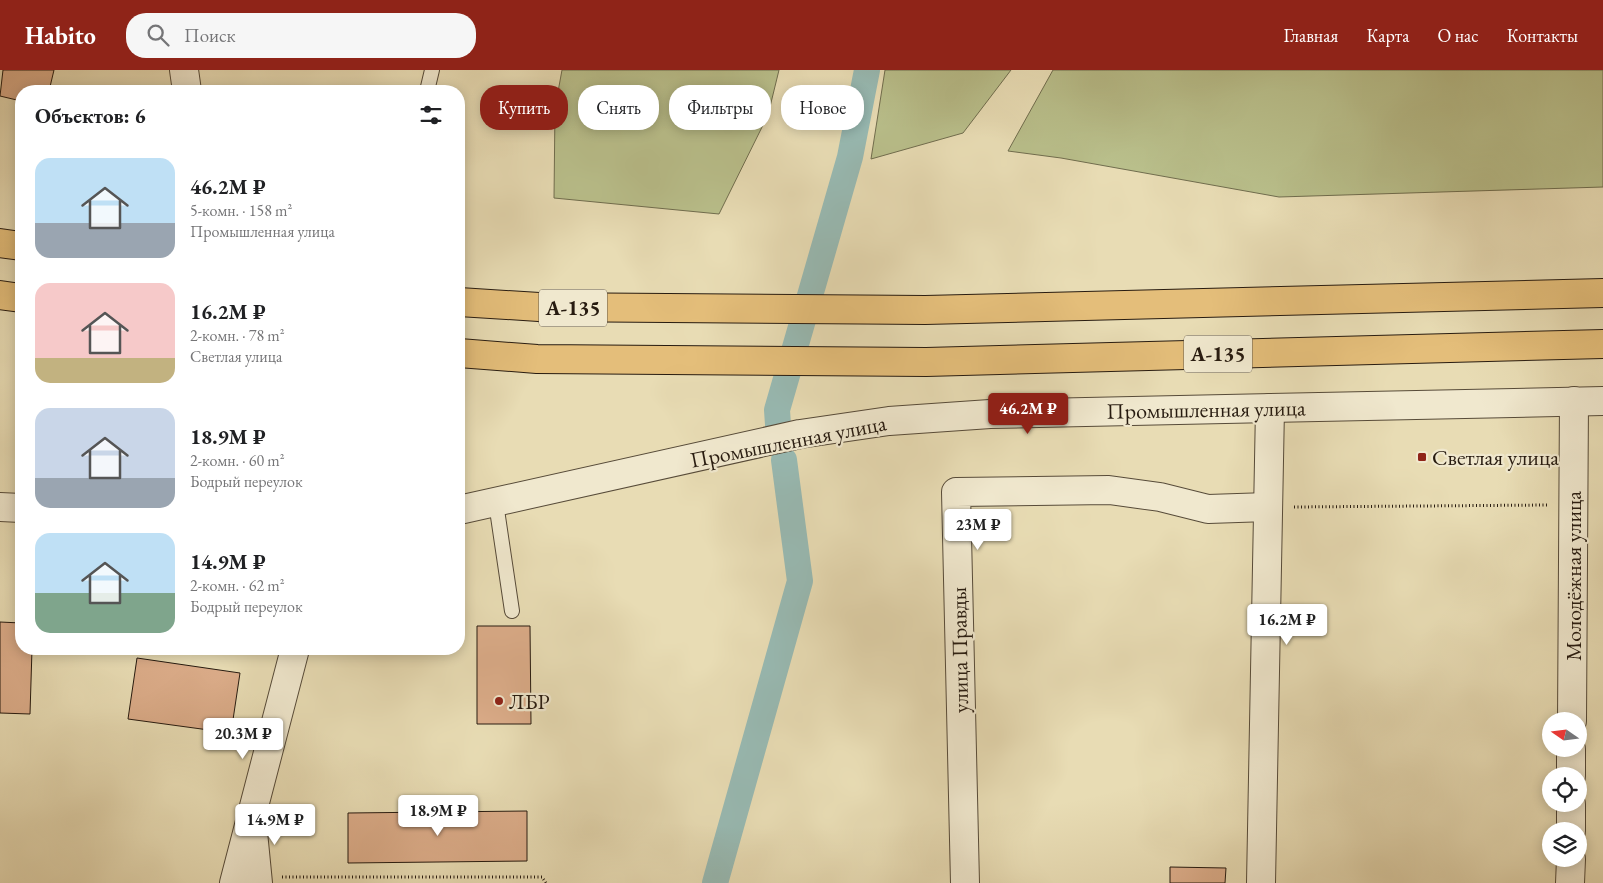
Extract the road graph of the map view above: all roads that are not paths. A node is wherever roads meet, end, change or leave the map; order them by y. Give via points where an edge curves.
1 (184, 70) edge
2 (432, 70) edge
3 (185, 85) edge
4 (428, 85) edge
5 (0, 243) edge
6 (15, 245) edge
7 (1603, 293) edge
8 (0, 295) edge
9 (15, 297) edge
10 (465, 302) edge
11 (1603, 344) edge
12 (465, 353) edge
13 (1603, 400) edge
14 (1574, 401) junction
15 (1270, 408) junction
16 (496, 503) junction
17 (0, 507) edge
18 (1268, 507) junction
19 (15, 508) edge
20 (465, 509) edge
21 (512, 611) dead end
22 (292, 655) edge
23 (1572, 712) edge
24 (1571, 867) edge
25 (250, 881) edge
26 (965, 883) edge
27 (1261, 883) edge
28 (1570, 883) edge

1 - 3 street
2 - 4 lane
5 - 6 highway
7 - 10 highway, А-135 via 833,311 539,307
8 - 9 highway
11 - 12 highway, А-135 via 832,362 537,358
13 - 14 street, Промышленная улица
14 - 15 street, Промышленная улица
14 - 23 street, Молодёжная улица
15 - 16 street, Промышленная улица via 990,414 889,421 800,434
15 - 18 street
16 - 20 street, Промышленная улица
16 - 21 lane
17 - 19 street
18 - 26 street, улица Правды via 1208,509 1109,490 956,492
18 - 27 street
22 - 25 street via 251,813
24 - 28 street

